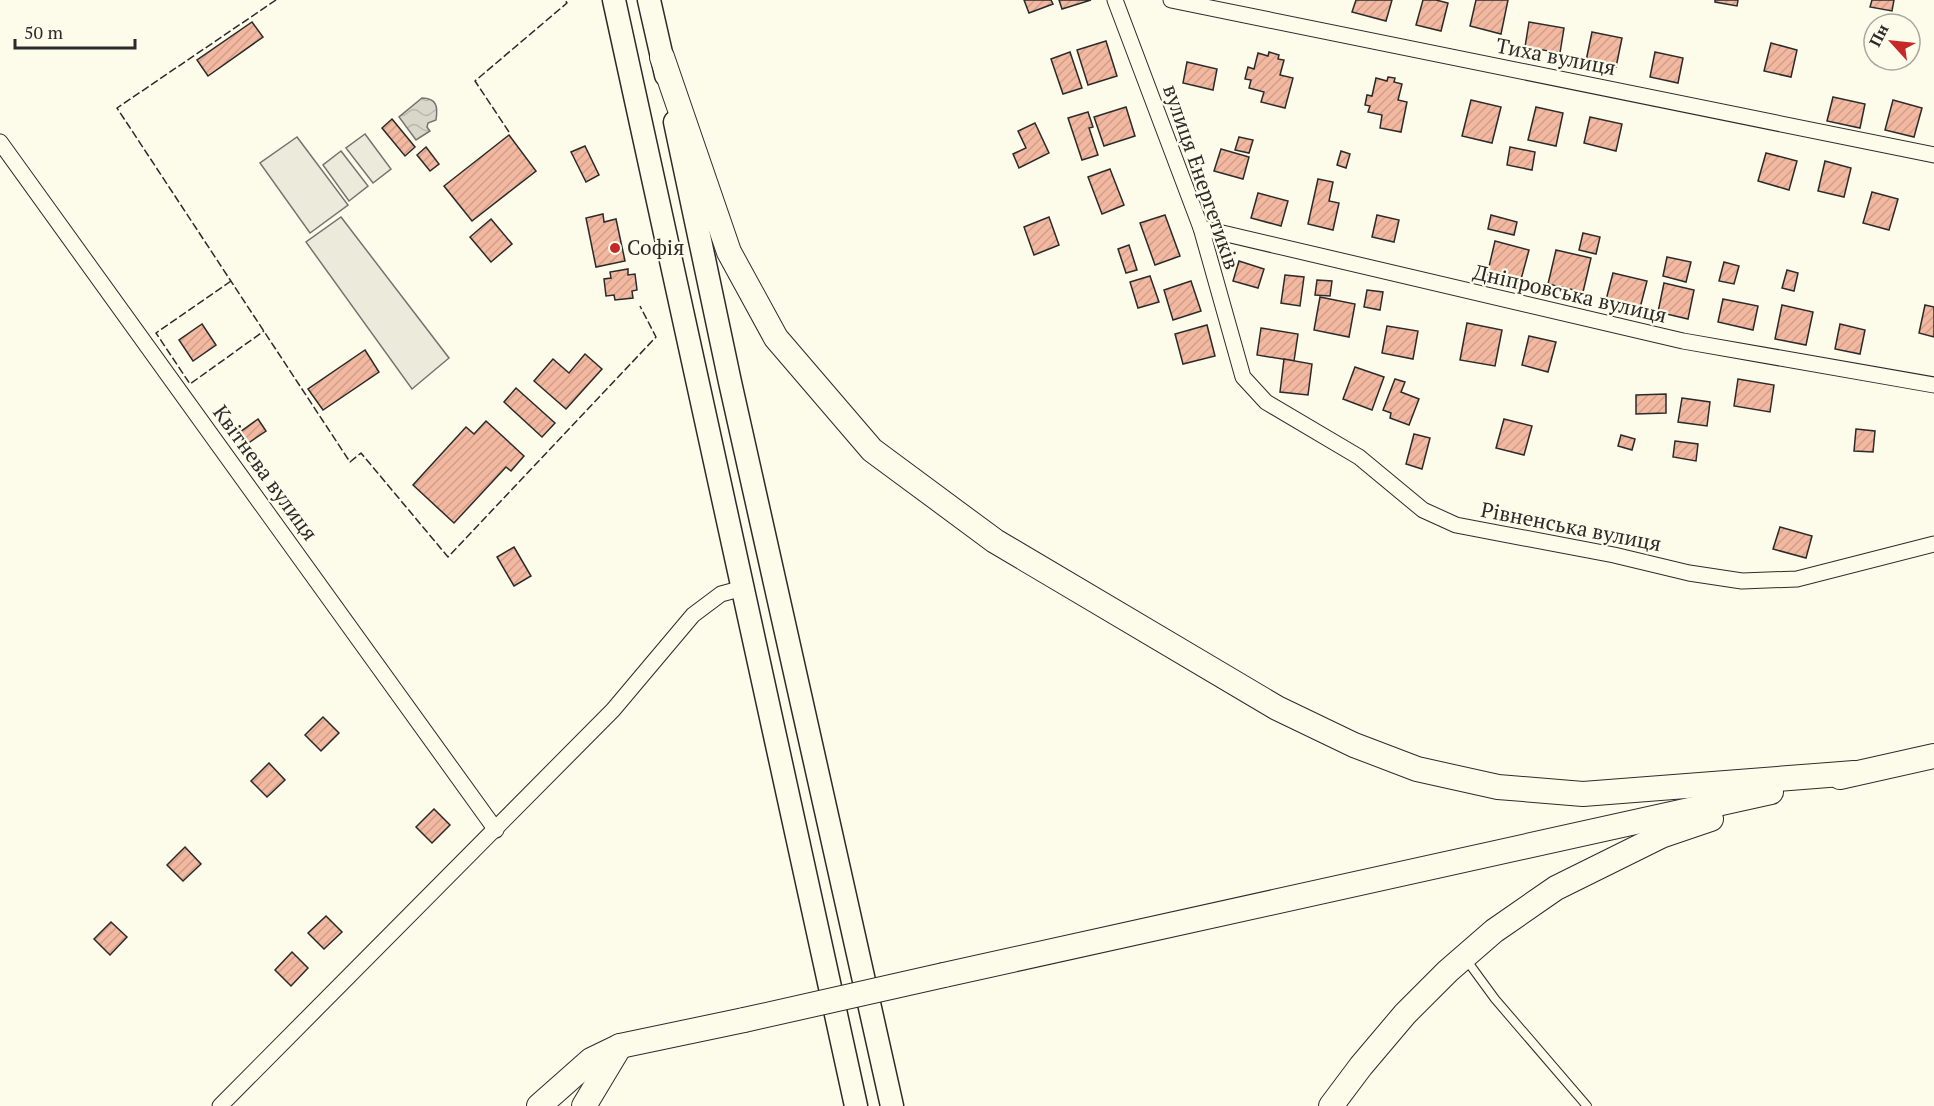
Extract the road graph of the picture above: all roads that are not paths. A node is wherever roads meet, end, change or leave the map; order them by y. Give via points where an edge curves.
1 (615, 0) edge
2 (649, 0) edge
3 (1115, 0) edge
4 (1171, 0) edge
5 (662, 57) junction
6 (0, 141) edge
7 (1934, 155) edge
8 (1200, 228) junction
9 (1242, 374) joint
10 (1934, 385) edge
11 (1934, 544) edge
12 (743, 588) junction
13 (1934, 756) edge
14 (1854, 773) junction
15 (496, 830) junction
16 (1464, 957) junction
17 (620, 1046) junction
18 (220, 1106) edge
19 (539, 1106) edge
20 (584, 1106) edge
21 (856, 1106) edge
22 (892, 1106) edge
23 (1331, 1106) edge
24 (1587, 1106) edge

1 - 12 main road
2 - 5 main road
3 - 8 street, вулиця Енергетиків
4 - 7 street, Тиха вулиця
5 - 14 highway via 729,252 776,338 872,450 995,541 1277,708 1354,745 1417,769 1498,787 1583,794
5 - 22 main road via 730,382
6 - 15 street, Квітнева вулиця
8 - 9 street, вулиця Енергетиків
8 - 10 street, Дніпровська вулиця via 1683,341
9 - 11 street, Рівненська вулиця via 1266,402 1359,457 1423,510 1456,525 1742,581 1797,579
12 - 15 street via 721,594 693,615 614,710
12 - 21 main road
13 - 14 highway
14 - 16 highway via 1661,836 1556,888
14 - 17 highway, bridge
15 - 18 street
16 - 23 highway via 1406,1014
16 - 24 lane
17 - 19 highway via 591,1060
17 - 20 highway

